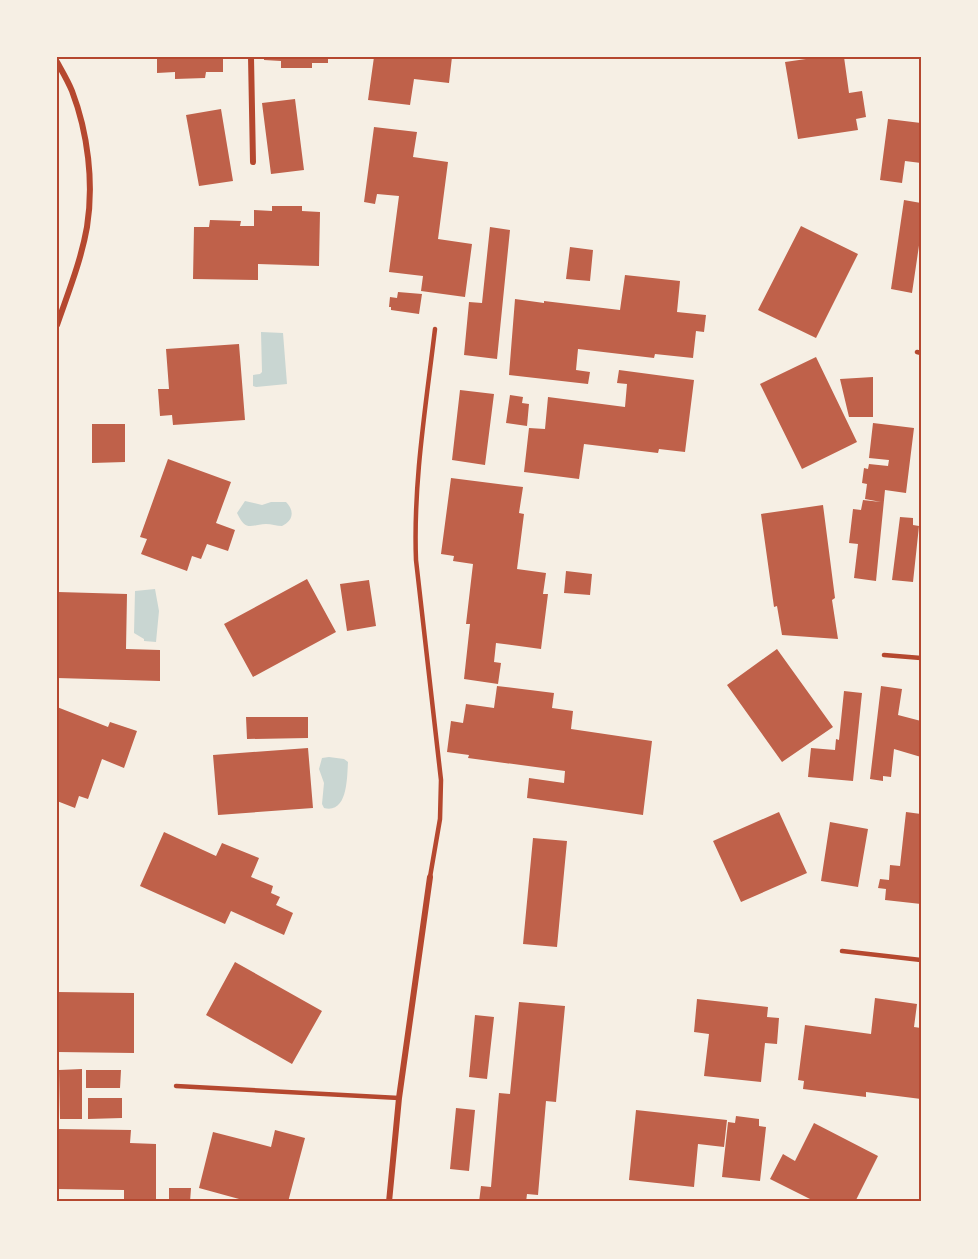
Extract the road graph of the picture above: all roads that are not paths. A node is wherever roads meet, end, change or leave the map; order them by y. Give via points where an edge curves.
1 (251, 57) edge
2 (57, 62) edge
3 (253, 162) dead end
4 (65, 303) junction
5 (57, 304) edge
6 (57, 325) edge
7 (435, 329) dead end
8 (884, 655) dead end
9 (921, 658) edge
10 (430, 877) joint
11 (842, 951) dead end
12 (921, 960) edge
13 (176, 1086) dead end
14 (399, 1098) junction
15 (389, 1202) edge

1 - 3 street
2 - 4 street via 72,90 86,141 89,183 87,227
4 - 5 lane
4 - 6 street
7 - 10 lane via 415,525 441,780 440,819
8 - 9 lane
10 - 14 street
11 - 12 lane
13 - 14 lane
14 - 15 street

